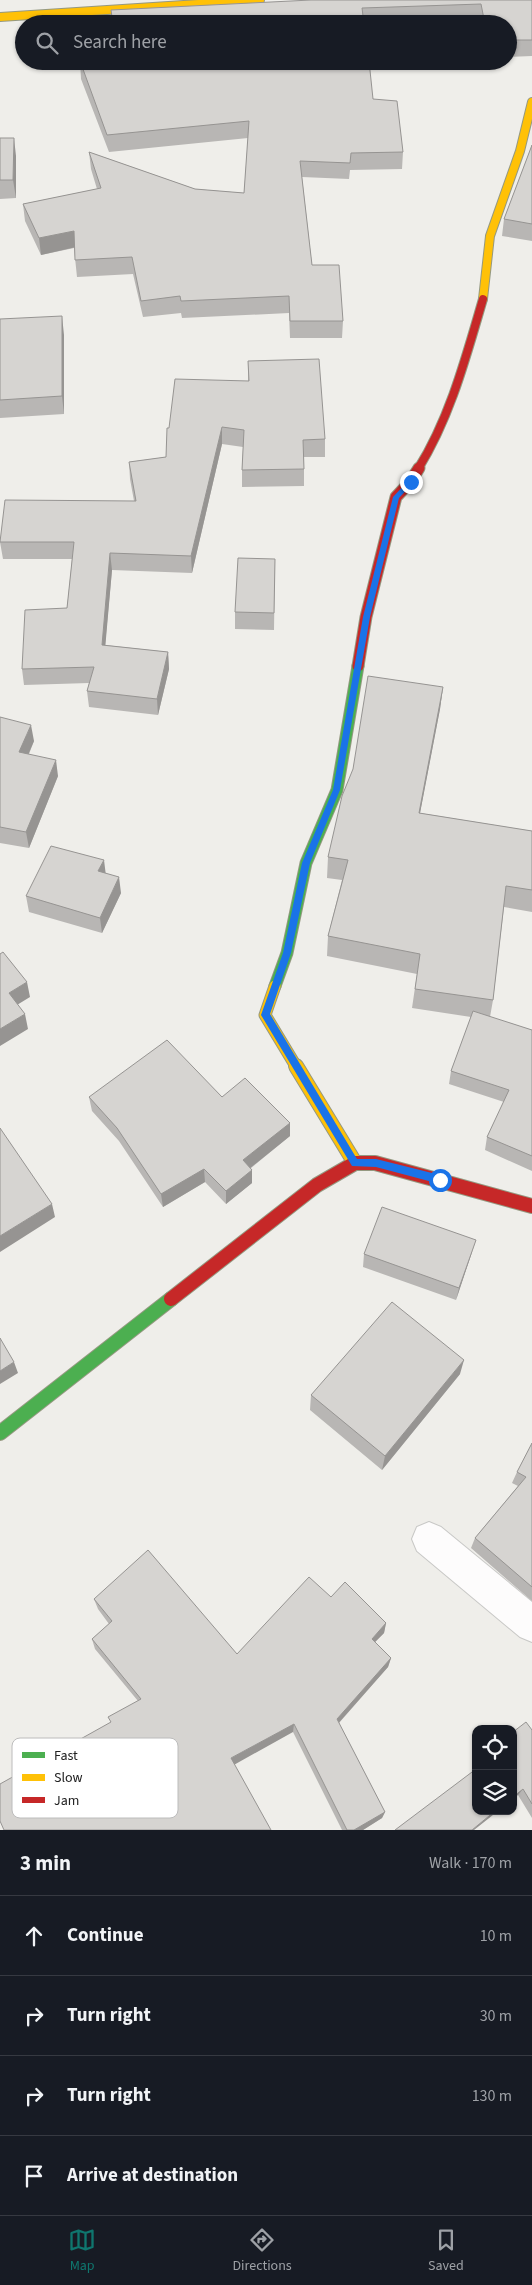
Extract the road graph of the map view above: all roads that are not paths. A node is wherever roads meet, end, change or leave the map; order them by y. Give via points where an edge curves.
1 (260, 0) edge
2 (31, 15) edge
3 (15, 16) edge
4 (0, 17) edge
5 (532, 102) edge
6 (355, 1163) junction
7 (532, 1206) edge
8 (0, 1433) edge
9 (429, 1538) dead end
10 (532, 1625) edge

1 - 2 street
3 - 4 street
5 - 6 street via 520,151 490,236 482,300 466,358 434,444 411,482 396,497 366,617 336,790 306,863 287,953 266,1015
6 - 7 street via 376,1163
6 - 8 street via 317,1184
9 - 10 street

